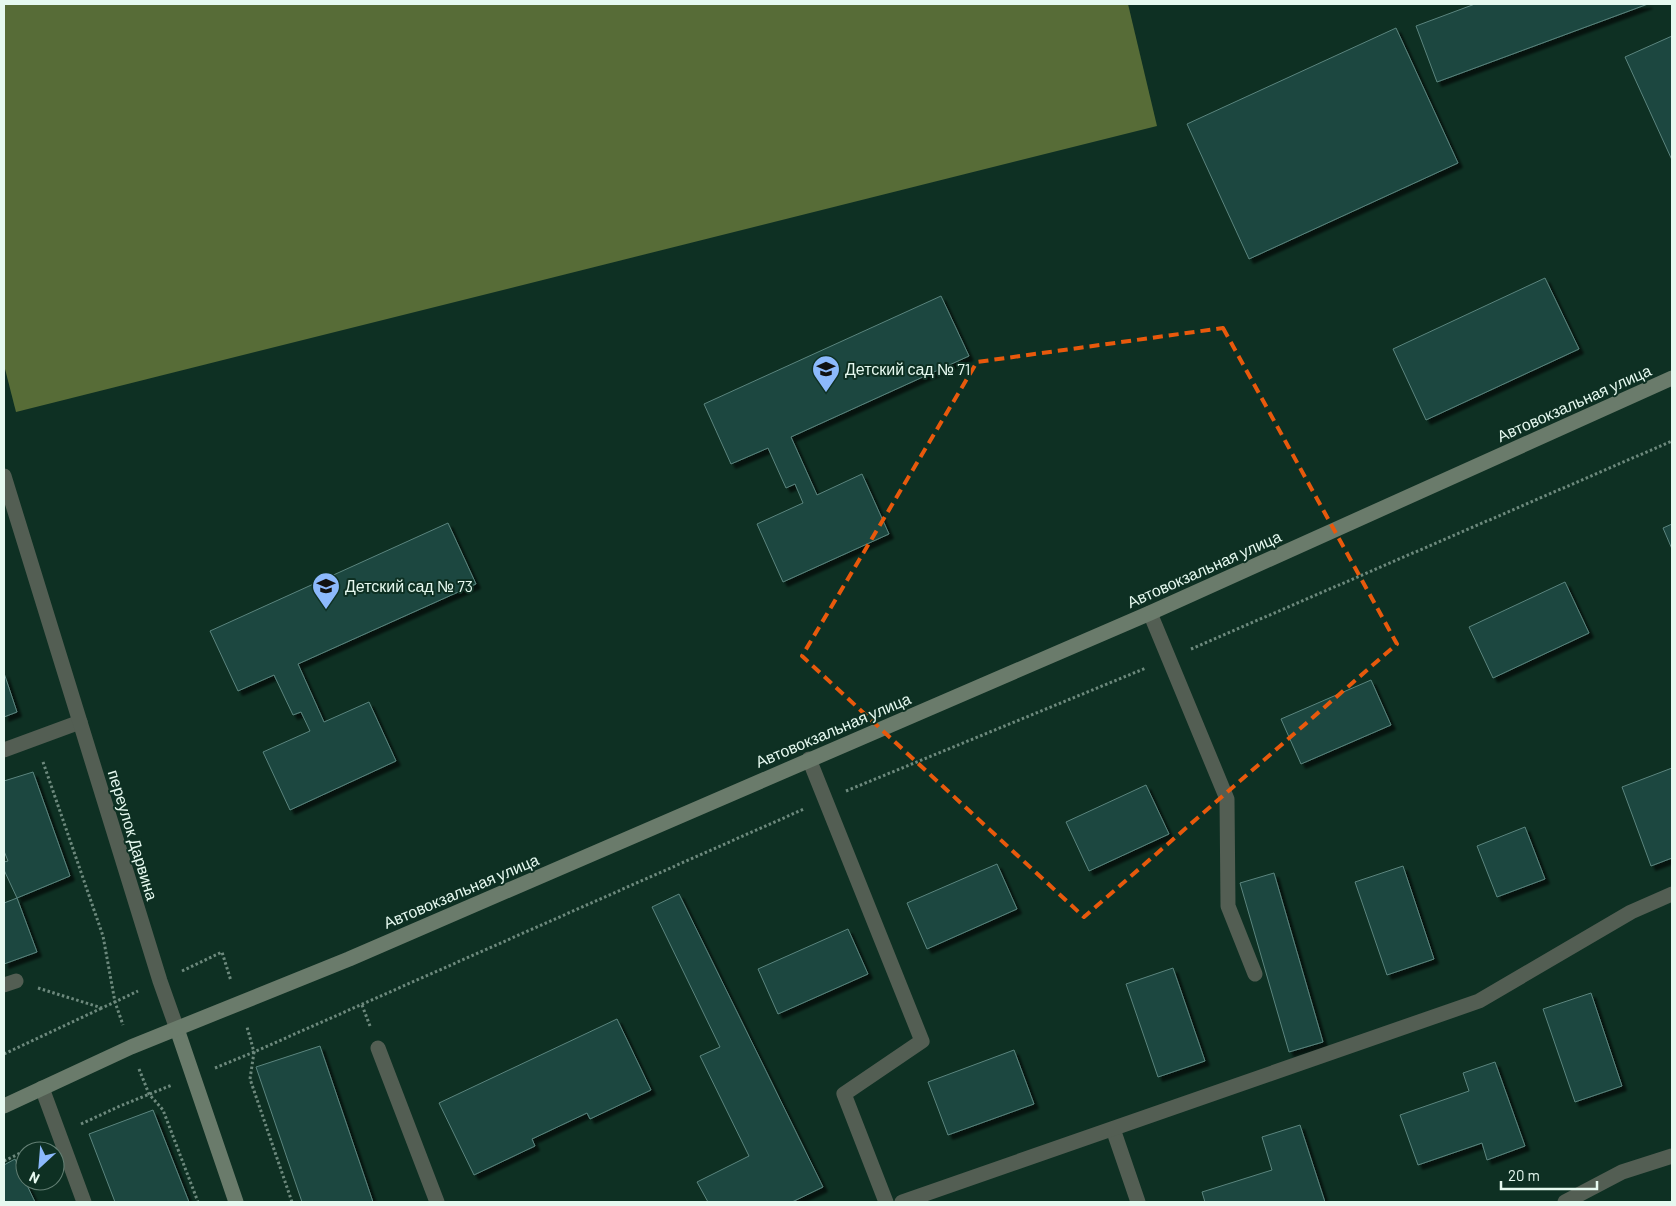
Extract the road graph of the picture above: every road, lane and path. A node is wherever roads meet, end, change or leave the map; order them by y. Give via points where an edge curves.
1 (1672, 378) edge
2 (1672, 441) edge
3 (4, 476) edge
4 (1150, 613) junction
5 (1169, 658) junction
6 (80, 722) junction
7 (35, 738) junction
8 (4, 750) edge
9 (809, 759) junction
10 (827, 799) junction
11 (1672, 894) edge
12 (1255, 974) dead end
13 (115, 1002) dead end
14 (102, 1008) dead end
15 (177, 1029) junction
16 (378, 1048) dead end
17 (4, 1054) edge
18 (42, 1088) junction
19 (149, 1094) dead end
20 (4, 1106) edge
21 (1113, 1129) junction
22 (1672, 1156) edge
23 (1569, 1201) edge
24 (84, 1202) edge
25 (198, 1202) edge
26 (236, 1202) edge
27 (292, 1202) edge
28 (437, 1202) edge
29 (886, 1202) edge
30 (902, 1202) edge
31 (1138, 1202) edge

1 - 4 street, Автовокзальная улица
2 - 5 path
3 - 6 street, переулок Дарвина
4 - 5 street
4 - 9 street, Автовокзальная улица
5 - 10 path
5 - 12 street via 1228,799 1228,906
6 - 7 street
6 - 15 street, переулок Дарвина
7 - 8 street
7 - 13 path via 104,936
9 - 10 street
9 - 15 street, Автовокзальная улица via 358,955
10 - 27 path via 254,1052 250,1079
10 - 29 street via 922,1041 844,1094
11 - 21 street via 1631,912 1479,1001
14 - 17 path
15 - 18 street, Автовокзальная улица
15 - 26 street, переулок Дарвина
16 - 28 street
18 - 20 street, Автовокзальная улица
18 - 24 street
19 - 25 path via 162,1110
21 - 30 street
21 - 31 street
22 - 23 street via 1622,1172

